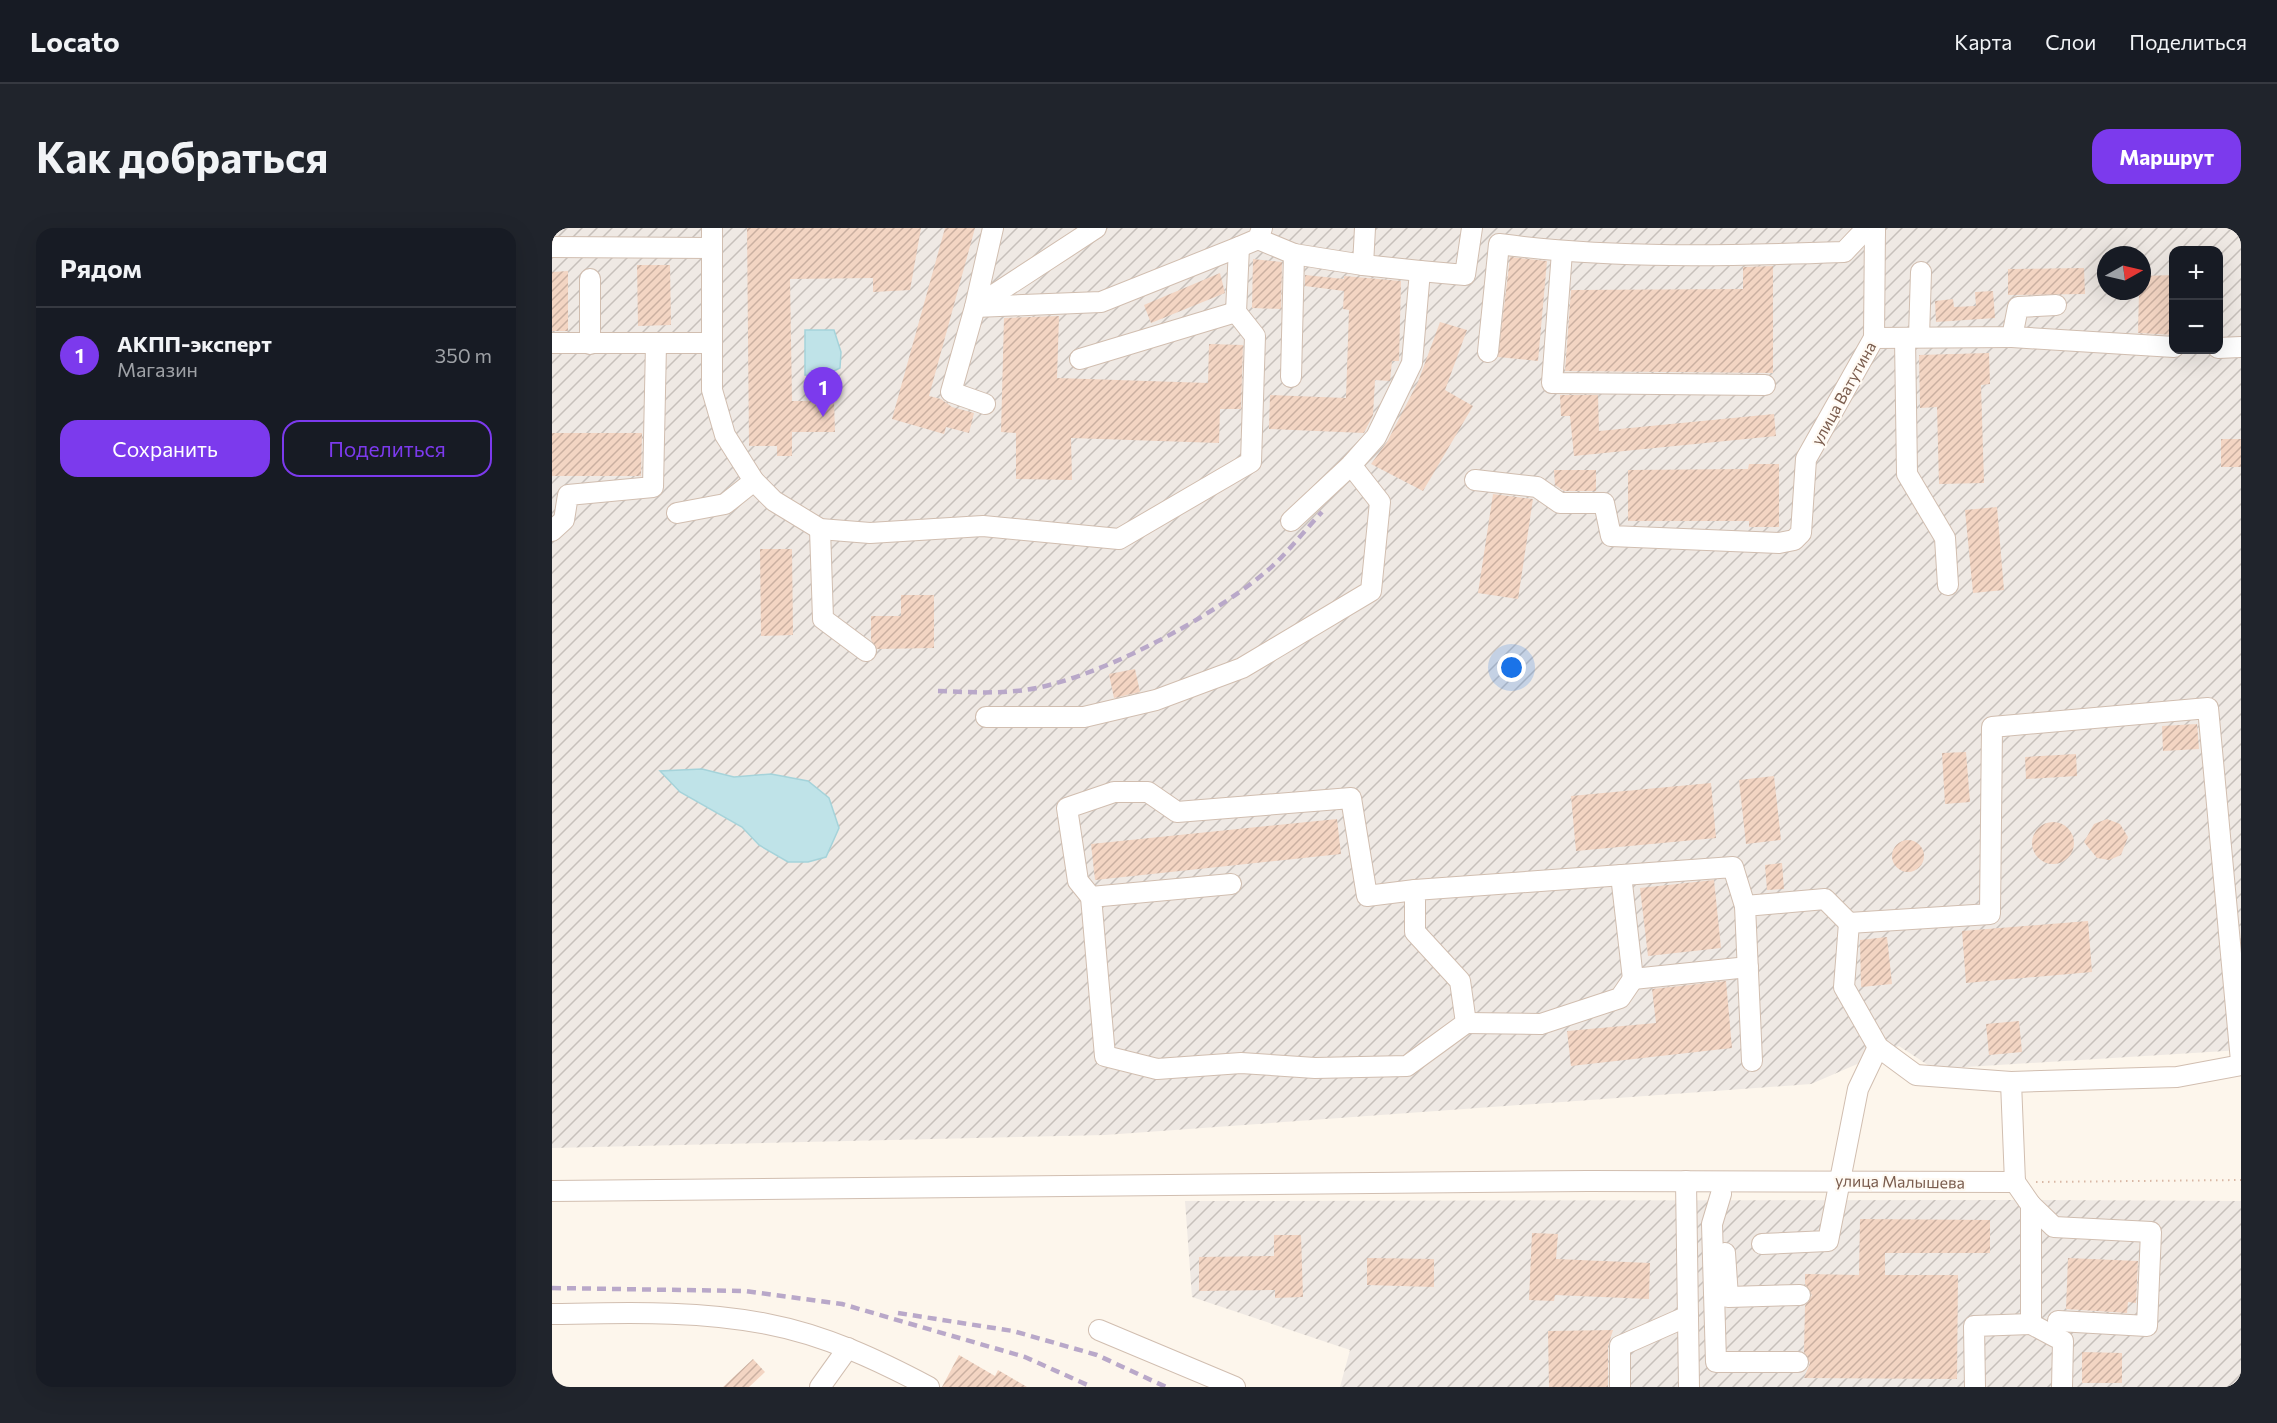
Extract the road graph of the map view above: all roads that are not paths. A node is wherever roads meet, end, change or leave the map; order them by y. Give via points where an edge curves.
1 (993, 228) edge
2 (1096, 228) edge
3 (1365, 228) edge
4 (1472, 228) edge
5 (1875, 230) edge
6 (1260, 233) edge
7 (712, 238) edge
8 (552, 247) edge
9 (1239, 248) junction
10 (1562, 252) junction
11 (1294, 255) junction
12 (1363, 265) junction
13 (1420, 271) junction
14 (1921, 272) dead end
15 (590, 279) dead end
16 (2056, 305) dead end
17 (975, 307) junction
18 (1236, 312) junction
19 (2012, 337) junction
20 (1874, 338) junction
21 (1912, 338) junction
22 (552, 343) edge
23 (712, 343) junction
24 (590, 344) junction
25 (656, 344) junction
26 (2169, 347) edge
27 (2241, 347) edge
28 (2223, 348) edge
29 (1488, 352) dead end
30 (1080, 359) dead end
31 (1291, 377) dead end
32 (1765, 385) dead end
33 (985, 404) dead end
34 (1351, 465) junction
35 (1475, 480) dead end
36 (754, 481) junction
37 (560, 490) edge
38 (677, 513) dead end
39 (1291, 521) dead end
40 (820, 529) junction
41 (552, 531) edge
42 (1948, 585) dead end
43 (866, 651) dead end
44 (986, 717) dead end
45 (1621, 875) junction
46 (1231, 884) dead end
47 (1415, 890) junction
48 (1091, 897) junction
49 (1745, 906) junction
50 (1849, 923) junction
51 (1748, 967) junction
52 (1633, 979) junction
53 (1466, 1023) junction
54 (1878, 1047) junction
55 (1752, 1061) dead end
56 (2241, 1064) edge
57 (2011, 1082) junction
58 (1842, 1180) junction
59 (1686, 1181) junction
60 (2015, 1182) junction
61 (1721, 1188) junction
62 (552, 1191) edge
63 (2031, 1205) junction
64 (1762, 1244) dead end
65 (1800, 1295) dead end
66 (552, 1314) edge
67 (1688, 1316) junction
68 (2058, 1321) dead end
69 (2031, 1324) junction
70 (1100, 1330) dead end
71 (848, 1348) junction
72 (1798, 1362) dead end
73 (820, 1387) edge
74 (929, 1387) edge
75 (1235, 1387) edge
76 (1620, 1387) edge
77 (1689, 1387) edge
78 (1975, 1387) edge
79 (2062, 1387) edge

1 - 17 street
2 - 17 street
3 - 12 street
4 - 13 street via 1465,275
5 - 10 street via 1862,233 1844,252
5 - 20 street, улица Ватутина
6 - 9 street
6 - 11 street
7 - 8 street
7 - 23 street
9 - 17 street via 1101,302
9 - 18 street
10 - 29 street via 1499,244
10 - 32 street via 1552,384
11 - 12 street
11 - 31 street
12 - 13 street
13 - 34 street via 1412,363 1376,437
14 - 21 street
15 - 24 street
16 - 19 street via 2019,307
17 - 33 street via 951,392
18 - 30 street
18 - 40 street via 1255,336 1251,462 1119,539 983,525 870,533
19 - 21 street
19 - 26 street
20 - 21 street
20 - 35 street, улица Ватутина via 1806,459 1804,521 1794,540 1779,543 1611,536 1604,503 1560,503 1537,487
21 - 42 street via 1907,474 1945,538
22 - 24 street
23 - 25 street
23 - 36 street via 712,390 725,435
24 - 25 street
25 - 37 street via 653,487
27 - 28 street
34 - 39 street
34 - 44 street via 1380,502 1371,591 1242,668 1155,700 1084,717
36 - 38 street via 725,504
36 - 40 street via 774,501
37 - 41 street via 564,520
40 - 43 street via 823,619
45 - 47 street
45 - 49 street via 1733,867
45 - 52 street
46 - 48 street
47 - 48 street via 1367,896 1351,798 1177,812 1148,792 1114,792 1067,808 1078,881
47 - 53 street via 1415,932 1460,981
48 - 53 street via 1105,1056 1157,1069 1241,1063 1315,1068 1407,1066
49 - 50 street via 1825,899
49 - 51 street
50 - 54 street via 1844,987
50 - 56 street via 1990,914 1992,727 2208,708
51 - 52 street
51 - 55 street
52 - 53 street via 1620,998 1541,1024
54 - 57 street via 1916,1075
54 - 58 street via 1858,1089
56 - 57 street via 2176,1077
57 - 60 street
58 - 60 street, улица Малышева
58 - 61 street, улица Малышева
58 - 64 street via 1828,1241
59 - 61 street, улица Малышева
59 - 62 street, улица Малышева
59 - 67 street
60 - 63 street
61 - 65 street via 1728,1296
61 - 72 street via 1712,1224 1716,1362
63 - 68 street via 2054,1227 2151,1232 2146,1326
63 - 69 street
66 - 71 street via 705,1315 769,1324
67 - 76 street via 1620,1347
67 - 77 street
69 - 78 street via 1974,1326
69 - 79 street via 2063,1341
70 - 75 street
71 - 73 street
71 - 74 street

